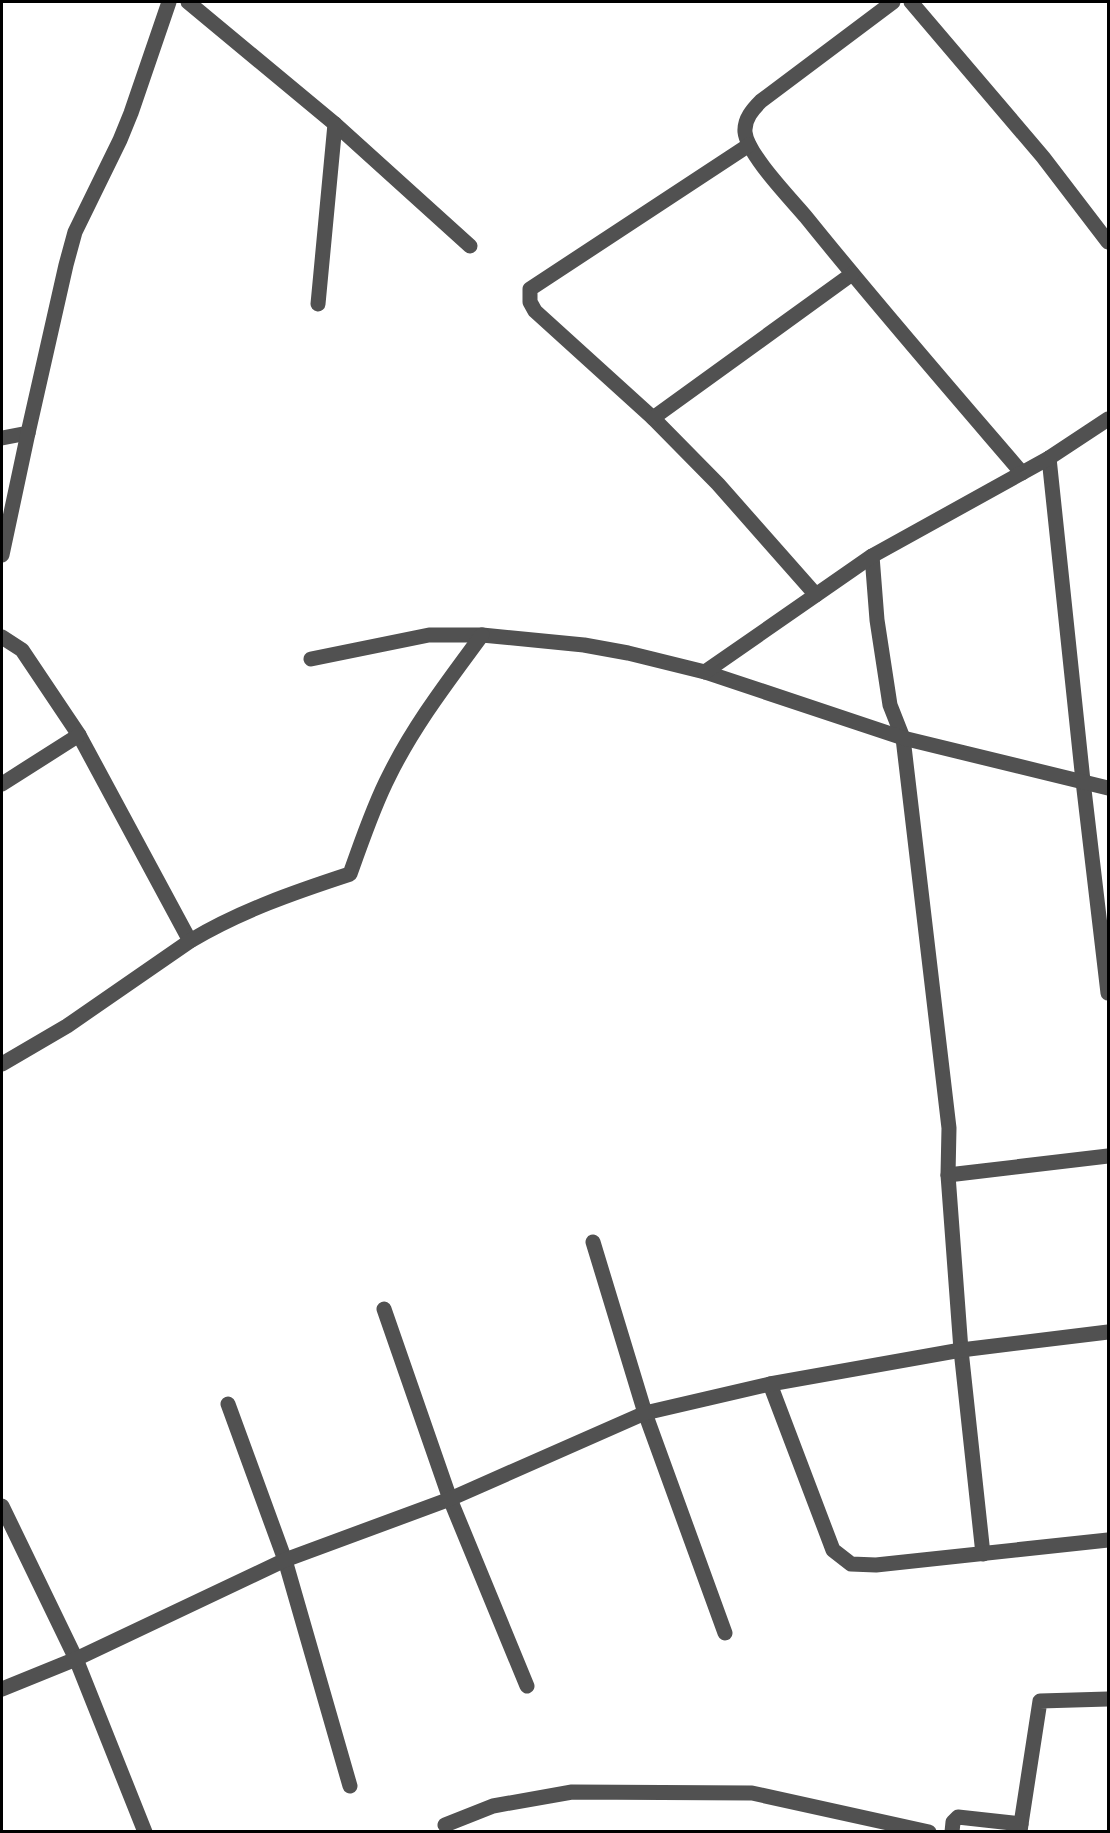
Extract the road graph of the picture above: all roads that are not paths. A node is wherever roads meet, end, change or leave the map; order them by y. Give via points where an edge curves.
1 (169, 2) edge
2 (188, 2) edge
3 (893, 2) edge
4 (911, 2) edge
5 (335, 124) junction
6 (749, 145) junction
7 (1108, 242) edge
8 (470, 246) dead end
9 (852, 274) junction
10 (318, 304) dead end
11 (652, 418) junction
12 (1108, 419) edge
13 (28, 433) junction
14 (2, 438) edge
15 (1048, 458) junction
16 (1022, 473) junction
17 (2, 555) edge
18 (872, 556) junction
19 (816, 595) junction
20 (482, 635) junction
21 (2, 637) edge
22 (310, 659) dead end
23 (705, 672) junction
24 (79, 735) junction
25 (903, 738) junction
26 (1083, 781) junction
27 (2, 784) edge
28 (1108, 788) edge
29 (190, 941) junction
30 (1108, 993) edge
31 (2, 1064) edge
32 (1108, 1156) edge
33 (948, 1175) junction
34 (593, 1242) dead end
35 (384, 1310) dead end
36 (1108, 1332) edge
37 (960, 1350) junction
38 (770, 1384) junction
39 (228, 1404) dead end
40 (645, 1413) junction
41 (450, 1499) junction
42 (2, 1506) edge
43 (1108, 1540) edge
44 (983, 1554) junction
45 (285, 1560) junction
46 (725, 1633) dead end
47 (76, 1659) junction
48 (527, 1686) dead end
49 (2, 1689) edge
50 (1108, 1699) edge
51 (350, 1786) dead end
52 (445, 1825) dead end
53 (1020, 1828) edge
54 (145, 1832) edge
55 (929, 1832) edge
56 (952, 1832) edge

1 - 13 street via 120,140 75,232
2 - 5 street
3 - 6 street via 761,101 747,120
4 - 7 street via 1043,158
5 - 8 street
5 - 10 street
6 - 9 street
6 - 11 street via 530,289 532,308
9 - 11 street
9 - 16 street
11 - 19 street via 718,484
12 - 15 street
13 - 14 street
13 - 17 street
15 - 16 street
15 - 26 street
16 - 18 street
18 - 19 street
18 - 25 street via 890,705
19 - 23 street
20 - 22 street via 429,635
20 - 23 street via 584,645
20 - 29 street via 406,744 375,806 350,874 251,910
21 - 24 street via 22,650
23 - 25 street
24 - 27 street
24 - 29 street
25 - 26 street
25 - 33 street via 949,1128
26 - 28 street
26 - 30 street
29 - 31 street via 67,1026
32 - 33 street
33 - 37 street
34 - 40 street
35 - 41 street
36 - 37 street
37 - 38 street
37 - 44 street
38 - 40 street
38 - 44 street via 820,1521 832,1550 842,1558 861,1566
39 - 45 street
40 - 41 street
40 - 46 street
41 - 45 street
41 - 48 street
42 - 47 street
43 - 44 street
45 - 47 street
45 - 51 street
47 - 49 street
47 - 54 street
50 - 53 street via 1040,1701
52 - 55 street via 493,1806 572,1792 752,1793
53 - 56 street via 958,1817

